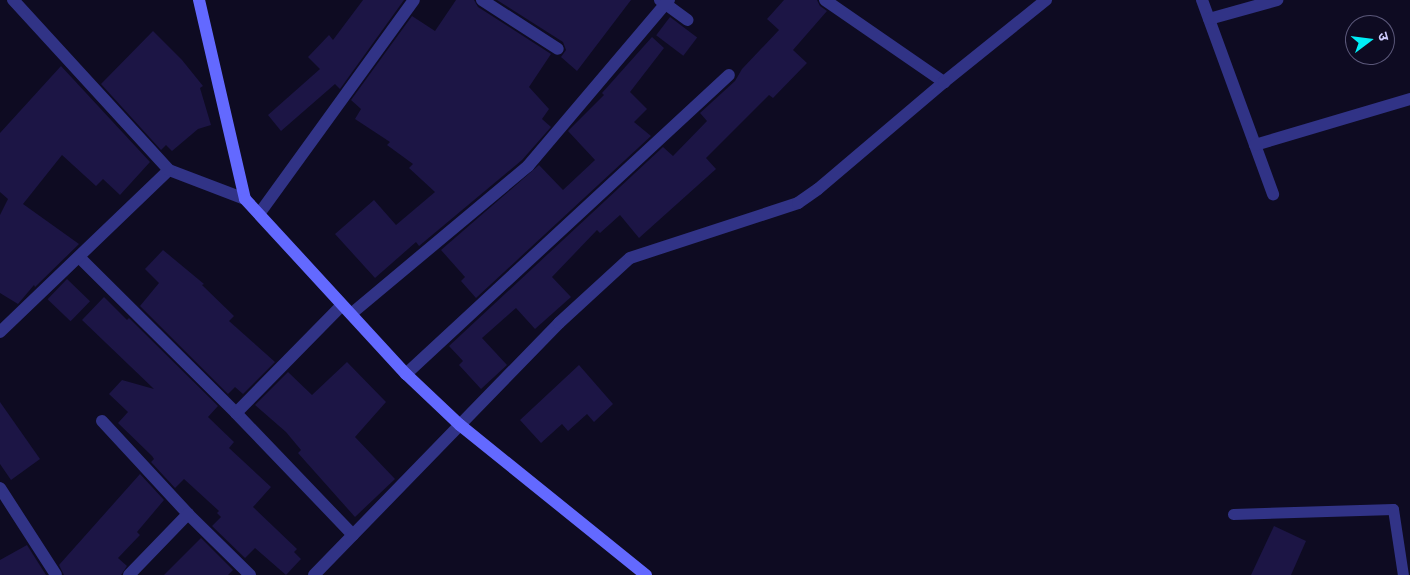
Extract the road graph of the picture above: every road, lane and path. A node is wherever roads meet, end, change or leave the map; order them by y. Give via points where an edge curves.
1 (13, 0) edge
2 (199, 0) edge
3 (414, 0) edge
4 (482, 0) edge
5 (825, 0) edge
6 (1046, 0) edge
7 (1202, 0) edge
8 (1277, 0) edge
9 (665, 2) edge
10 (1209, 19) junction
11 (688, 20) dead end
12 (558, 49) dead end
13 (729, 75) dead end
14 (944, 82) junction
15 (1410, 99) edge
16 (1255, 145) junction
17 (169, 170) junction
18 (1272, 194) dead end
19 (245, 199) junction
20 (259, 214) junction
21 (79, 257) junction
22 (342, 305) junction
23 (352, 314) junction
24 (1, 331) edge
25 (406, 374) junction
26 (236, 413) junction
27 (102, 421) dead end
28 (460, 425) junction
29 (0, 488) edge
30 (188, 514) junction
31 (1234, 514) dead end
32 (352, 535) junction
33 (56, 575) edge
34 (129, 575) edge
35 (250, 575) edge
36 (314, 575) edge
37 (646, 575) edge
38 (1403, 575) edge

1 - 17 street
2 - 19 street
3 - 20 street
4 - 12 street
5 - 14 street
6 - 14 street
7 - 10 street
8 - 10 street
9 - 11 street
9 - 23 street via 528,166
10 - 16 street
13 - 25 street
14 - 28 street via 818,189 798,202 630,258 559,322
15 - 16 street
16 - 18 street
17 - 19 street
17 - 21 street
19 - 20 street
20 - 22 street
21 - 24 street
21 - 26 street
22 - 23 street
22 - 26 street
23 - 25 street
25 - 28 street
26 - 32 street
27 - 30 street
28 - 32 street
28 - 37 street
29 - 33 street
30 - 34 street
30 - 35 street
31 - 38 lane via 1393,509
32 - 36 street

